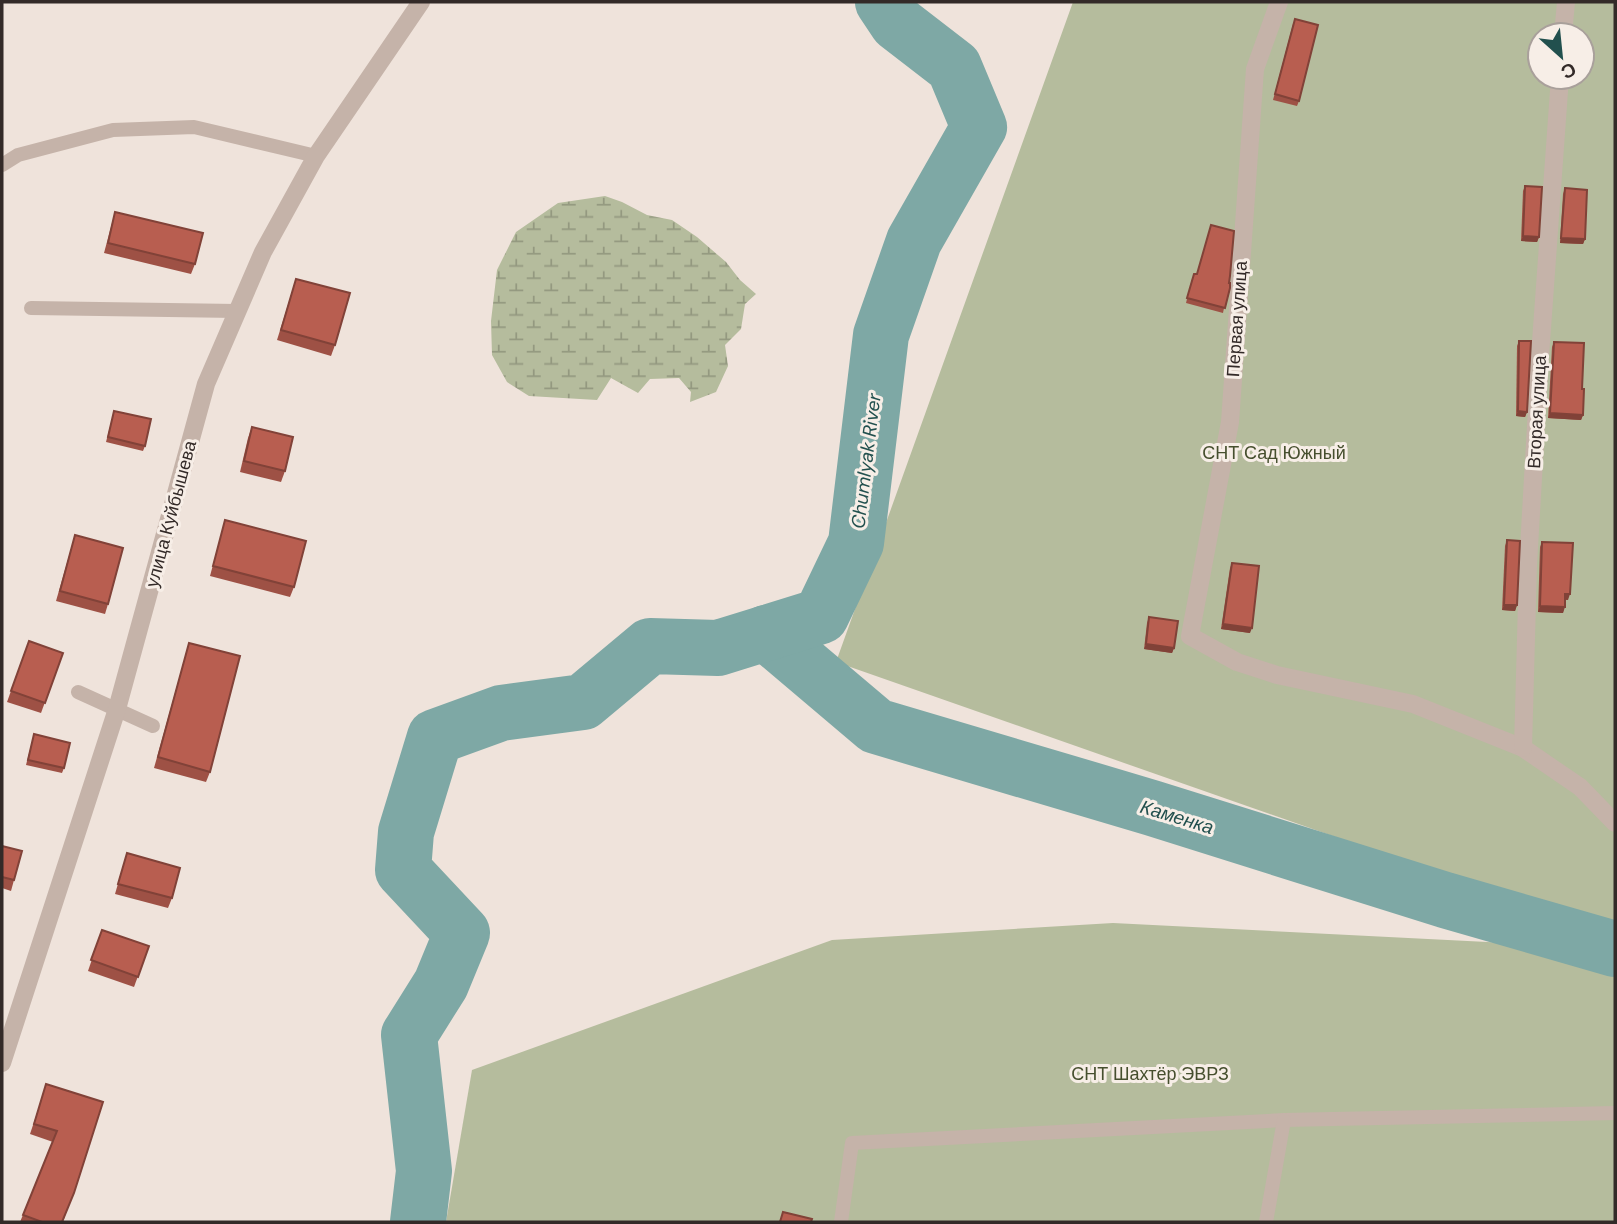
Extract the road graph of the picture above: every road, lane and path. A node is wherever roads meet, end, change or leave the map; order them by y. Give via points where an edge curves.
1 (421, 2) edge
2 (1279, 2) edge
3 (1566, 2) edge
4 (1564, 21) edge
5 (1559, 91) edge
6 (316, 156) junction
7 (2, 165) edge
8 (31, 308) dead end
9 (237, 311) junction
10 (78, 692) dead end
11 (117, 709) junction
12 (153, 726) dead end
13 (1524, 748) junction
14 (1615, 823) edge
15 (2, 1063) edge
16 (1615, 1113) edge
17 (1284, 1119) junction
18 (841, 1222) edge
19 (1266, 1222) edge

1 - 6 street, улица Куйбышева
2 - 13 street, Первая улица via 1255,69 1230,422 1190,636 1237,662 1413,704
3 - 4 street
5 - 13 street, Вторая улица via 1531,510
6 - 7 lane via 194,127 113,130 18,155
6 - 9 street, улица Куйбышева via 263,252
8 - 9 lane
9 - 11 street, улица Куйбышева via 206,384
10 - 11 lane
11 - 12 lane
11 - 15 street, улица Куйбышева
13 - 14 street via 1580,787
16 - 17 lane
17 - 18 lane via 852,1143
17 - 19 lane

